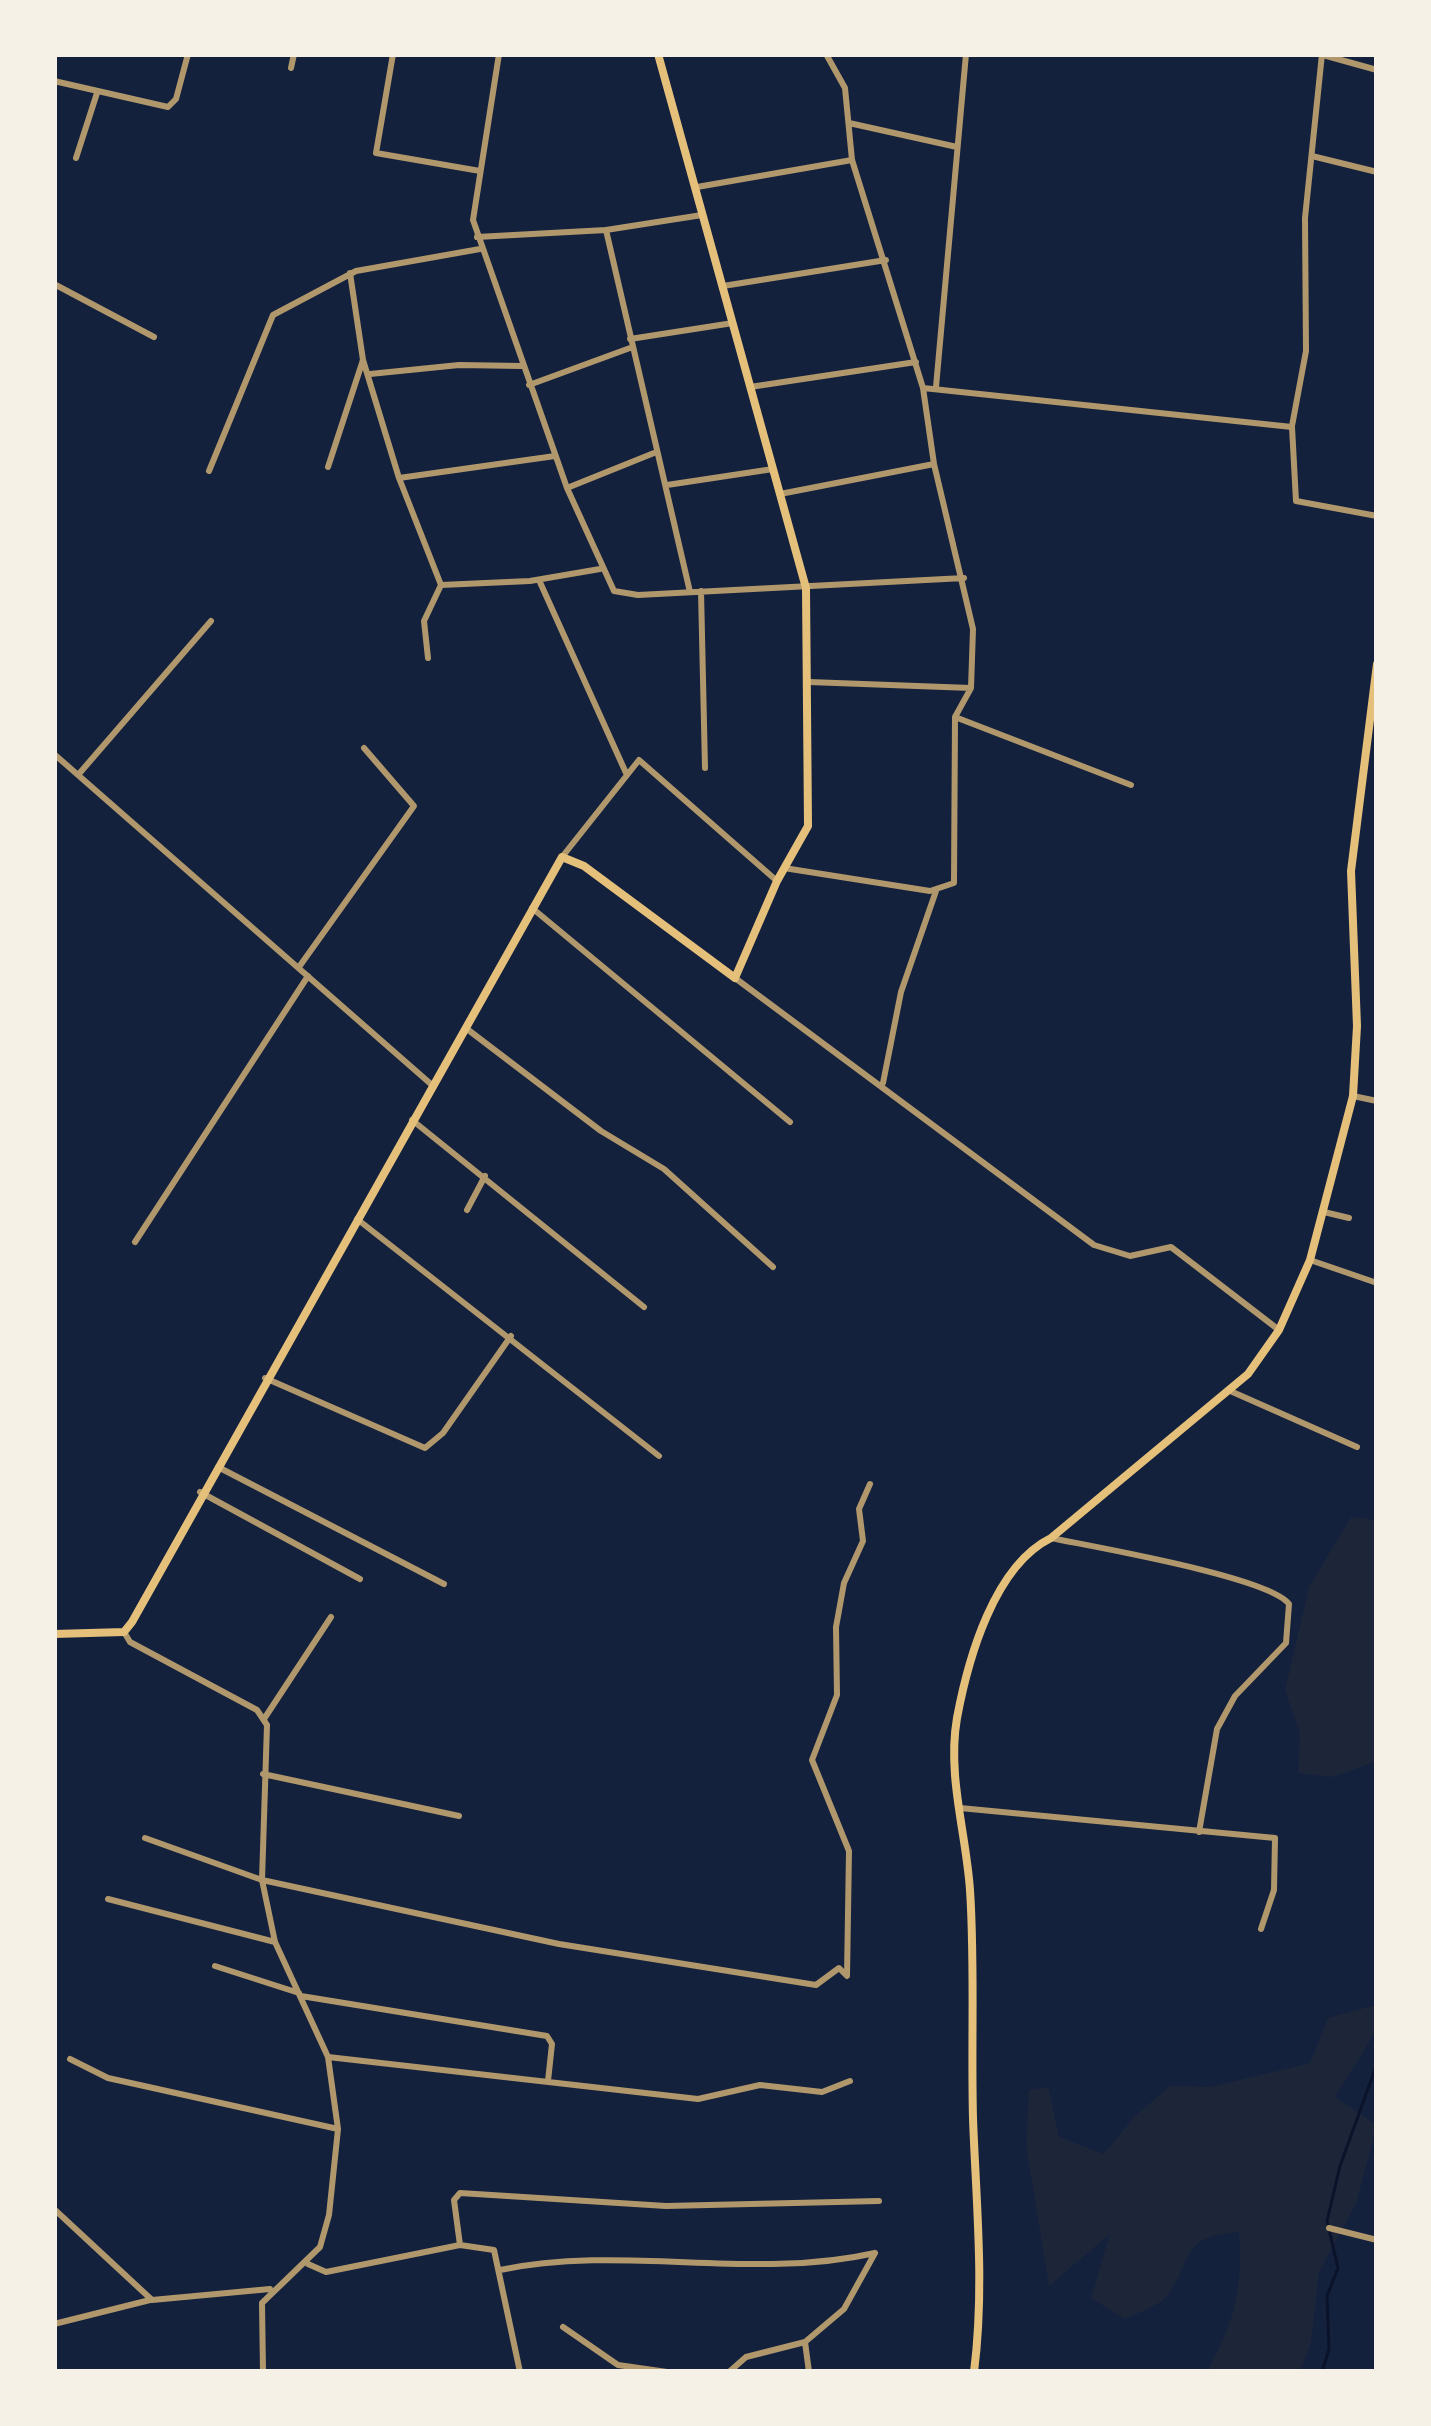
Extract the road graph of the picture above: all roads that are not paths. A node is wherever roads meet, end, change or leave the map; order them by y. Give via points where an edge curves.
1 (188, 54) edge
2 (294, 54) edge
3 (393, 54) edge
4 (499, 54) edge
5 (658, 54) edge
6 (826, 54) edge
7 (966, 54) edge
8 (1322, 55) edge
9 (291, 68) dead end
10 (1377, 70) edge
11 (54, 80) edge
12 (97, 93) junction
13 (849, 123) junction
14 (958, 147) junction
15 (1312, 156) junction
16 (76, 158) dead end
17 (852, 160) junction
18 (480, 171) junction
19 (1377, 172) edge
20 (697, 187) junction
21 (702, 215) junction
22 (606, 230) junction
23 (477, 237) junction
24 (480, 249) junction
25 (886, 260) junction
26 (350, 274) junction
27 (54, 284) edge
28 (723, 286) junction
29 (733, 323) junction
30 (154, 337) dead end
31 (630, 344) junction
32 (364, 360) junction
33 (916, 362) junction
34 (522, 366) junction
35 (370, 374) junction
36 (529, 385) junction
37 (750, 387) junction
38 (937, 387) junction
39 (923, 388) junction
40 (1292, 427) junction
41 (654, 453) junction
42 (555, 455) junction
43 (934, 464) junction
44 (328, 467) dead end
45 (773, 470) junction
46 (209, 471) dead end
47 (399, 478) junction
48 (667, 485) junction
49 (567, 488) junction
50 (780, 494) junction
51 (1377, 516) edge
52 (600, 569) junction
53 (964, 578) junction
54 (539, 580) junction
55 (441, 585) junction
56 (806, 588) junction
57 (701, 591) junction
58 (690, 592) junction
59 (211, 621) dead end
60 (428, 658) dead end
61 (1377, 666) edge
62 (809, 682) junction
63 (970, 688) junction
64 (955, 716) junction
65 (364, 748) dead end
66 (54, 754) edge
67 (705, 768) dead end
68 (626, 773) junction
69 (77, 775) junction
70 (1131, 785) dead end
71 (562, 857) junction
72 (784, 868) junction
73 (777, 881) junction
74 (936, 892) junction
75 (532, 908) junction
76 (298, 967) junction
77 (308, 976) junction
78 (735, 978) junction
79 (464, 1027) junction
80 (883, 1083) junction
81 (432, 1084) junction
82 (1353, 1096) junction
83 (1377, 1101) edge
84 (412, 1120) junction
85 (790, 1122) dead end
86 (484, 1176) junction
87 (467, 1210) dead end
88 (1324, 1212) junction
89 (1349, 1217) dead end
90 (357, 1219) junction
91 (135, 1242) dead end
92 (1310, 1260) junction
93 (772, 1267) dead end
94 (1377, 1283) edge
95 (644, 1307) dead end
96 (1279, 1330) junction
97 (511, 1336) junction
98 (265, 1378) junction
99 (1228, 1390) junction
100 (1357, 1447) dead end
101 (659, 1456) dead end
102 (217, 1466) junction
103 (871, 1484) dead end
104 (200, 1492) junction
105 (1052, 1538) junction
106 (360, 1579) dead end
107 (444, 1584) dead end
108 (332, 1617) dead end
109 (124, 1632) junction
110 (54, 1634) edge
111 (264, 1719) junction
112 (263, 1774) junction
113 (958, 1808) junction
114 (459, 1816) dead end
115 (1199, 1832) junction
116 (146, 1838) dead end
117 (262, 1880) junction
118 (109, 1899) dead end
119 (1261, 1929) dead end
120 (275, 1942) junction
121 (214, 1966) dead end
122 (300, 1994) junction
123 (328, 2057) junction
124 (70, 2059) dead end
125 (548, 2081) junction
126 (850, 2081) dead end
127 (338, 2129) junction
128 (878, 2201) dead end
129 (54, 2210) edge
130 (1329, 2228) dead end
131 (1377, 2240) edge
132 (460, 2245) junction
133 (308, 2264) junction
134 (500, 2270) junction
135 (270, 2289) junction
136 (152, 2300) junction
137 (54, 2324) edge
138 (563, 2326) dead end
139 (805, 2342) junction
140 (263, 2372) edge
141 (520, 2372) edge
142 (667, 2372) edge
143 (729, 2372) edge
144 (809, 2372) edge
145 (974, 2372) edge

1 - 12 street via 172,106
2 - 9 street
3 - 18 street via 376,153
4 - 18 street
5 - 20 main road
6 - 13 street via 845,88
7 - 14 street
8 - 10 street
8 - 15 street
11 - 12 street
12 - 16 street
13 - 14 street
13 - 17 street
14 - 38 street
15 - 19 street
15 - 40 street via 1306,351
17 - 20 street
17 - 25 street
18 - 23 street
20 - 21 main road
21 - 22 street
21 - 28 main road
22 - 23 street
22 - 31 street
23 - 24 street
24 - 26 street
24 - 34 street
25 - 28 street
25 - 33 street
26 - 32 street
26 - 46 street via 273,315
27 - 30 street
28 - 29 main road
29 - 31 street
29 - 37 main road
31 - 36 street
31 - 41 street
32 - 35 street
32 - 44 street
33 - 37 street
33 - 39 street
34 - 35 street
34 - 36 street
35 - 47 street
36 - 42 street
37 - 45 main road
38 - 39 street
38 - 40 street
39 - 43 street
40 - 51 street via 1296,501
41 - 48 street
41 - 49 street
42 - 47 street
42 - 49 street
43 - 50 street
43 - 53 street
45 - 48 street
45 - 50 main road
47 - 55 street
48 - 58 street
49 - 52 street
50 - 56 main road
52 - 54 street
52 - 58 street via 620,593
53 - 56 street
53 - 63 street via 973,629
54 - 55 street
54 - 68 street
55 - 60 street via 424,620
56 - 57 street
56 - 62 main road
57 - 58 street
57 - 67 street
59 - 69 street
61 - 82 main road via 1351,871
62 - 63 street
62 - 72 main road via 808,826
63 - 64 street
64 - 70 street
64 - 74 street via 957,878
65 - 76 street via 414,806
66 - 69 street
68 - 71 street
68 - 73 street via 643,762
69 - 76 street
71 - 75 main road
71 - 78 main road
72 - 73 main road
72 - 74 street
73 - 78 main road
74 - 80 street via 902,992
75 - 79 main road
75 - 85 street
76 - 77 street
77 - 81 street
77 - 91 street
78 - 80 street
79 - 81 main road
79 - 93 street via 664,1169
80 - 96 street via 1094,1245 1130,1256 1171,1247
81 - 84 main road
82 - 83 street
82 - 88 main road
84 - 86 street
84 - 90 main road
86 - 87 street
86 - 95 street
88 - 89 street
88 - 92 main road
90 - 97 street
90 - 98 main road
92 - 94 street
92 - 96 main road
96 - 99 main road
97 - 98 street via 425,1448
97 - 101 street
98 - 102 main road
99 - 100 street
99 - 105 main road
102 - 104 main road
102 - 107 street
103 - 117 street via 836,1627 838,1695 812,1760 849,1851 847,1976 839,1969 816,1984 704,1969
104 - 106 street
104 - 109 main road
105 - 113 main road via 1034,1546 1000,1593 974,1650 957,1718
105 - 115 street via 1241,1581 1289,1604 1286,1643 1235,1696 1217,1729
108 - 111 street
109 - 110 main road
109 - 111 street
111 - 112 street
112 - 114 street
112 - 117 street
113 - 115 street
113 - 145 main road via 970,1889 983,2301
115 - 119 street via 1278,1842
116 - 117 street
117 - 120 street
118 - 120 street
120 - 122 street
121 - 122 street
122 - 123 street
122 - 125 street via 547,2036
123 - 125 street
123 - 127 street
124 - 127 street via 108,2078
125 - 126 street via 698,2098 760,2085 822,2092
127 - 133 street via 329,2215
128 - 132 street via 666,2206 460,2193
129 - 136 street
130 - 131 street
132 - 133 street via 326,2272
132 - 134 street via 494,2251
133 - 135 street
134 - 139 street via 559,2260 818,2266 875,2253 844,2309
134 - 141 street
135 - 136 street
135 - 140 street via 262,2303
136 - 137 street
138 - 142 street via 618,2365
139 - 143 street via 746,2357
139 - 144 street

